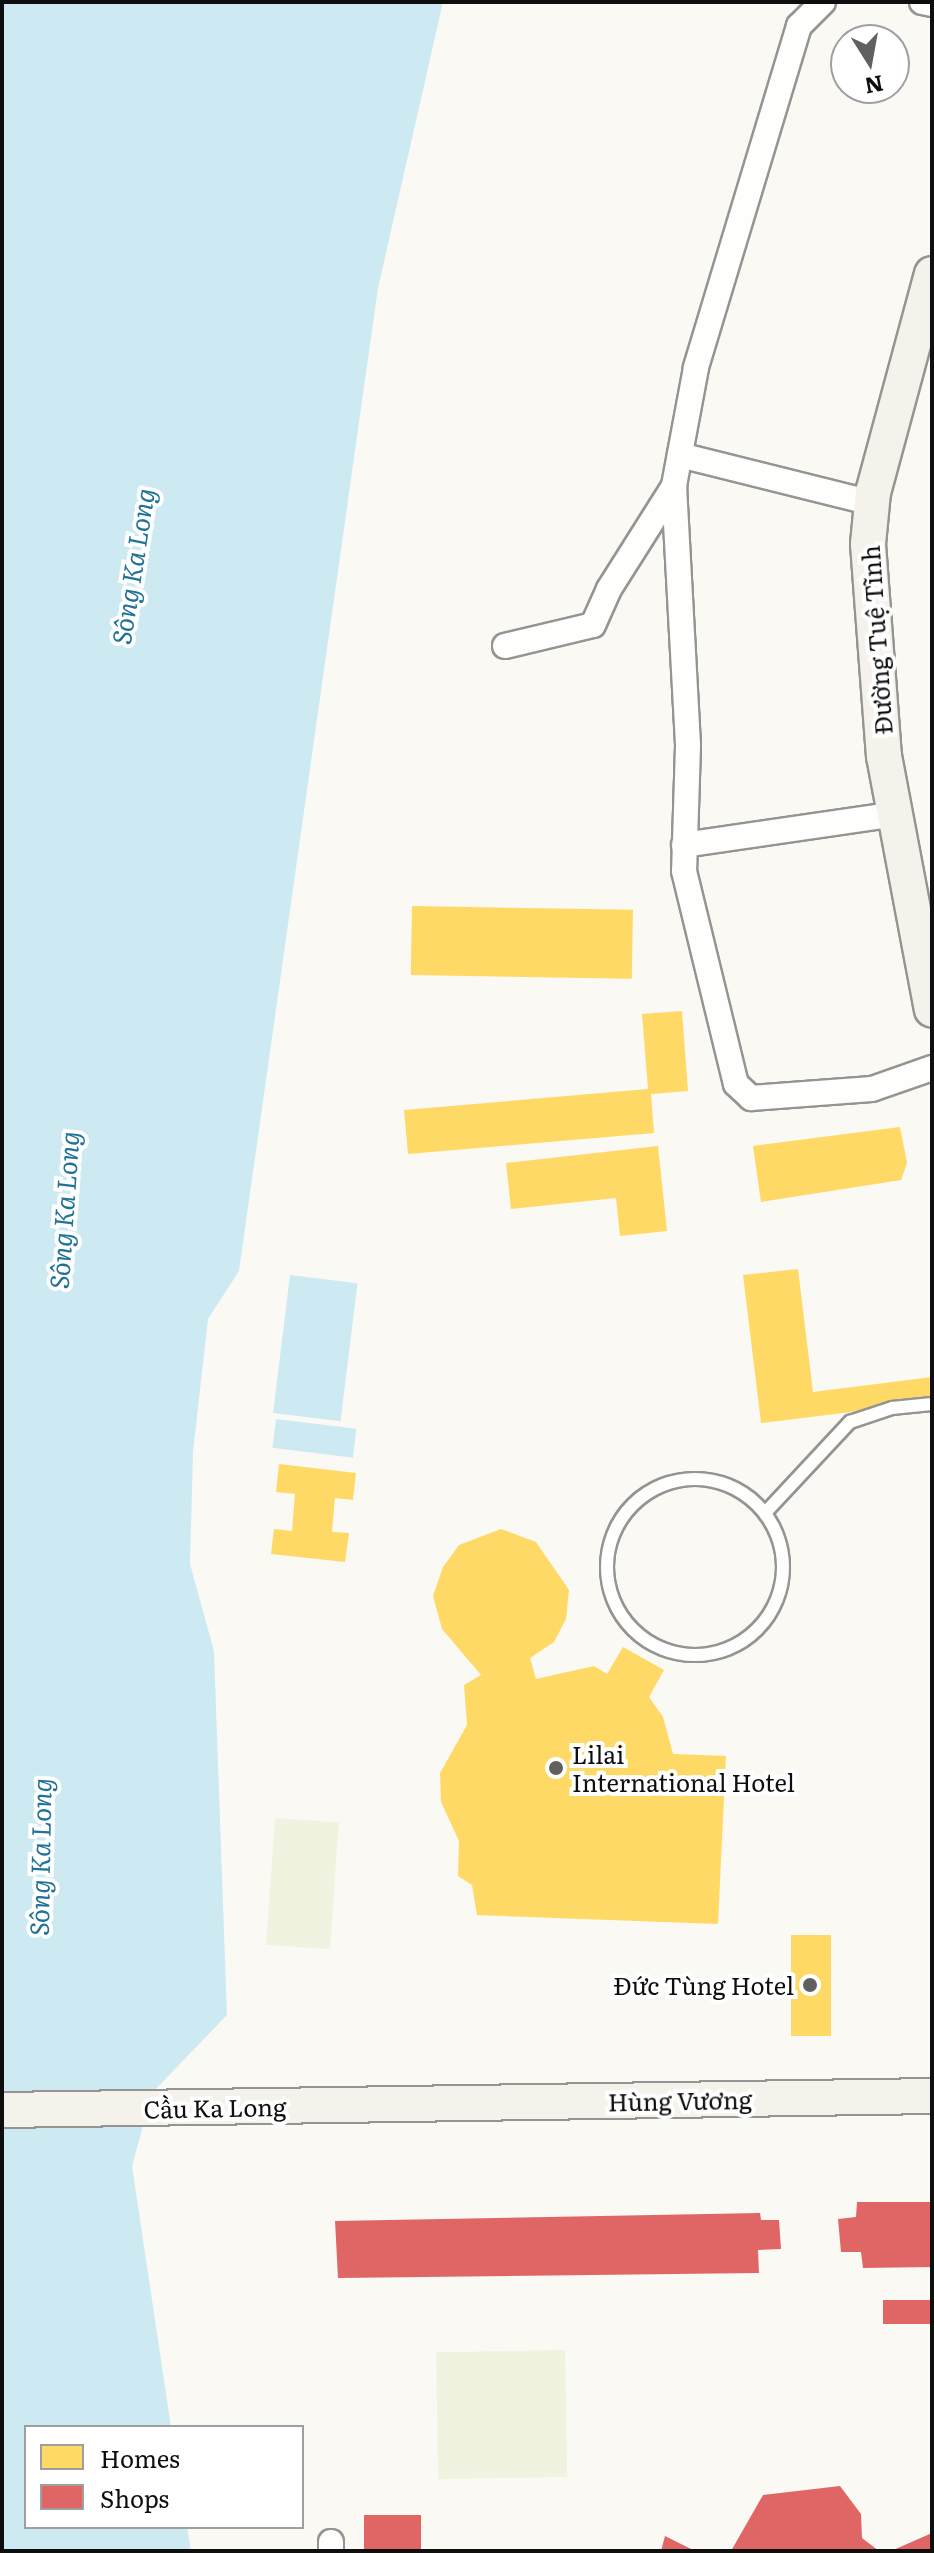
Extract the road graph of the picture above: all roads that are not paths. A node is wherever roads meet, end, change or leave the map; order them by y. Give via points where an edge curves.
1 (823, 2) edge
2 (922, 2) edge
3 (932, 4) edge
4 (932, 274) edge
5 (680, 455) junction
6 (674, 486) junction
7 (872, 503) junction
8 (505, 646) dead end
9 (896, 814) junction
10 (684, 845) junction
11 (932, 1009) edge
12 (932, 1068) edge
13 (932, 1404) edge
14 (765, 1513) junction
15 (932, 2096) edge
16 (428, 2104) joint
17 (2, 2110) edge

1 - 5 street via 799,26 696,368
2 - 3 street
4 - 7 main road, Đường Tuệ Tĩnh
5 - 6 street
5 - 7 street
6 - 8 street via 609,589 593,625
6 - 10 street via 688,746
7 - 9 main road, Đường Tuệ Tĩnh via 868,544 884,756
9 - 10 street
9 - 11 main road, Đường Tuệ Tĩnh
10 - 12 street via 684,871 736,1084 751,1098 872,1089
13 - 14 lane via 892,1408 850,1422
14 - 14 lane via 746,1495 721,1483 694,1479 667,1483 643,1495 617,1526 606,1565 620,1616 639,1637 664,1651 692,1656 720,1652 746,1640 766,1620 781,1581 779,1538
15 - 16 main road, Hùng Vương
16 - 17 main road, Cầu Ka Long

